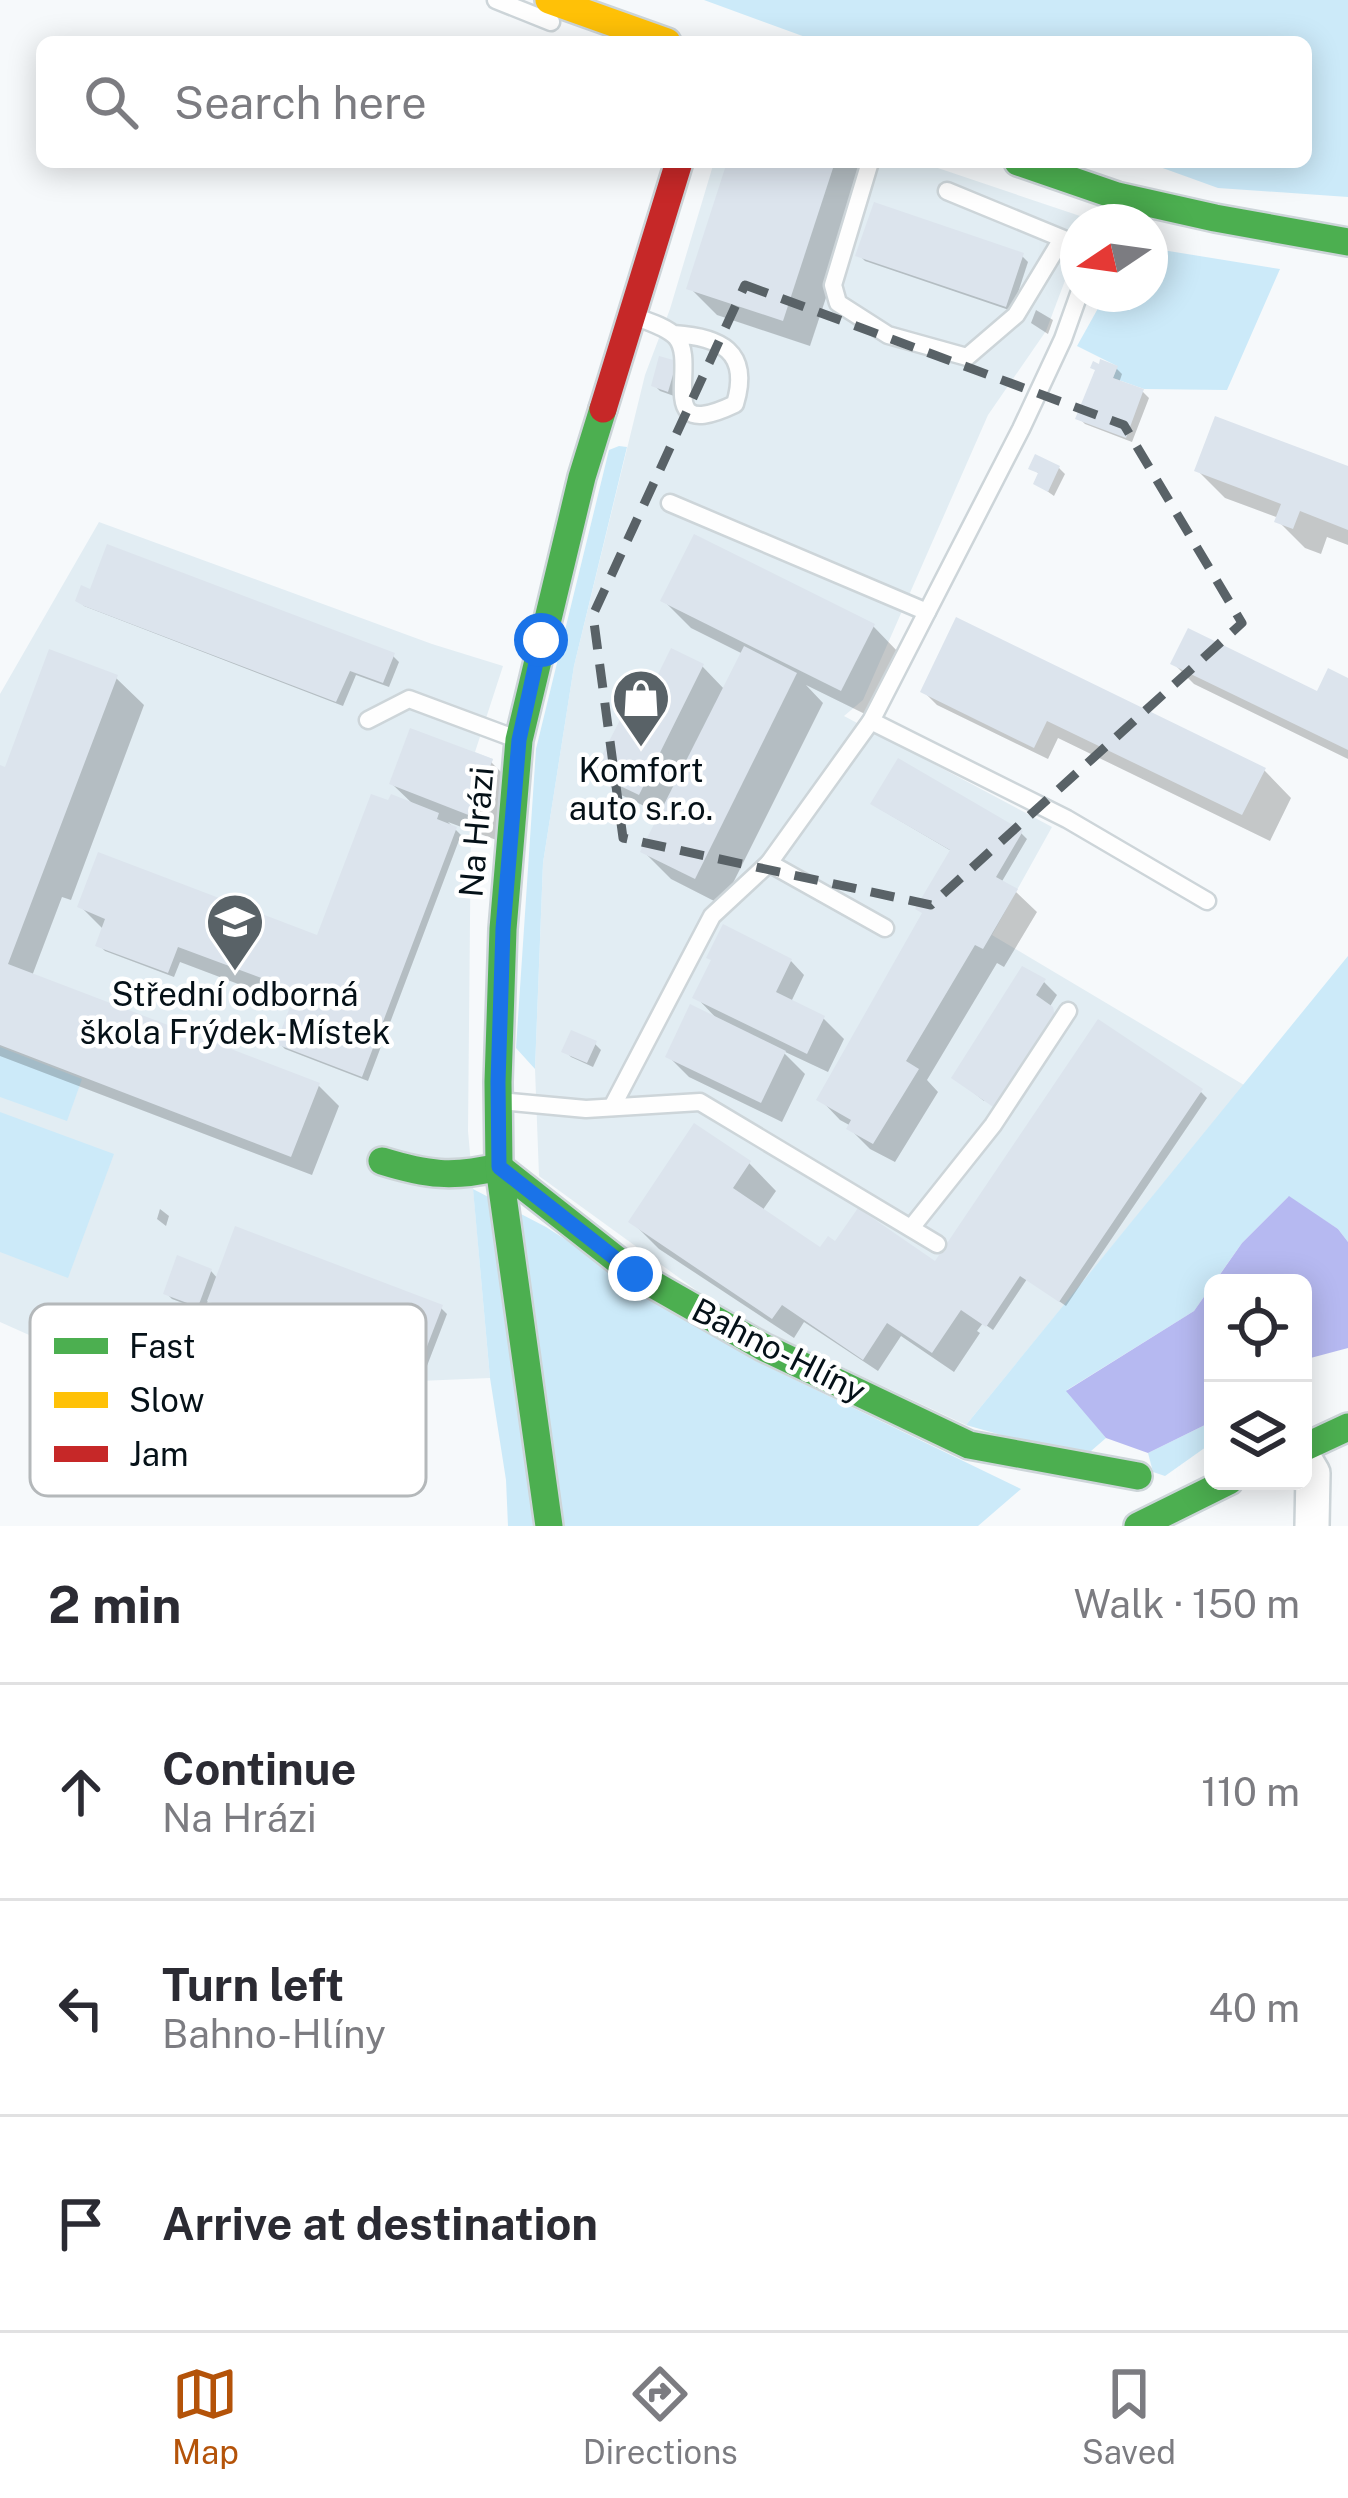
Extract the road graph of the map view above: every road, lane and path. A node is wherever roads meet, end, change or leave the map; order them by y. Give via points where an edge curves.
1 (496, 0) edge
2 (562, 19) edge
3 (616, 36) edge
4 (640, 36) edge
5 (677, 168) edge
6 (868, 168) edge
7 (1032, 168) edge
8 (947, 191) dead end
9 (1060, 238) edge
10 (1348, 242) edge
11 (1060, 256) edge
12 (1073, 312) edge
13 (633, 315) junction
14 (674, 334) junction
15 (670, 503) dead end
16 (927, 612) junction
17 (368, 720) dead end
18 (872, 721) junction
19 (519, 740) junction
20 (769, 863) junction
21 (1207, 901) dead end
22 (885, 928) dead end
23 (1068, 1011) dead end
24 (498, 1101) junction
25 (612, 1107) junction
26 (382, 1161) dead end
27 (499, 1167) junction
28 (910, 1228) junction
29 (938, 1244) dead end
30 (1348, 1427) edge
31 (1312, 1447) edge
32 (1312, 1471) edge
33 (1138, 1476) dead end
34 (1211, 1490) edge
35 (549, 1526) edge
36 (1138, 1526) edge
37 (1312, 1526) edge

1 - 2 lane
2 - 3 lane
2 - 4 street
5 - 13 street, Na Hrázi
6 - 11 lane via 832,285 838,303 888,335 968,356 1016,315
7 - 10 street via 1114,202
8 - 9 lane
12 - 16 lane
13 - 14 lane
13 - 19 street, Na Hrázi via 582,477
14 - 14 lane via 685,368 684,404 706,415 735,404 733,354 701,336
15 - 16 lane
16 - 18 lane
17 - 19 lane via 409,699
18 - 20 lane
18 - 21 lane
19 - 24 street, Na Hrázi
20 - 22 lane
20 - 25 lane via 712,916
23 - 28 lane via 993,1125
24 - 25 lane
24 - 27 street, Na Hrázi
25 - 28 lane via 700,1102
26 - 27 street via 434,1178
27 - 33 street, Bahno-Hlíny via 635,1274 763,1347 969,1444
27 - 35 street, Na Hrázi
28 - 29 lane
30 - 31 street
32 - 37 street
34 - 36 street

